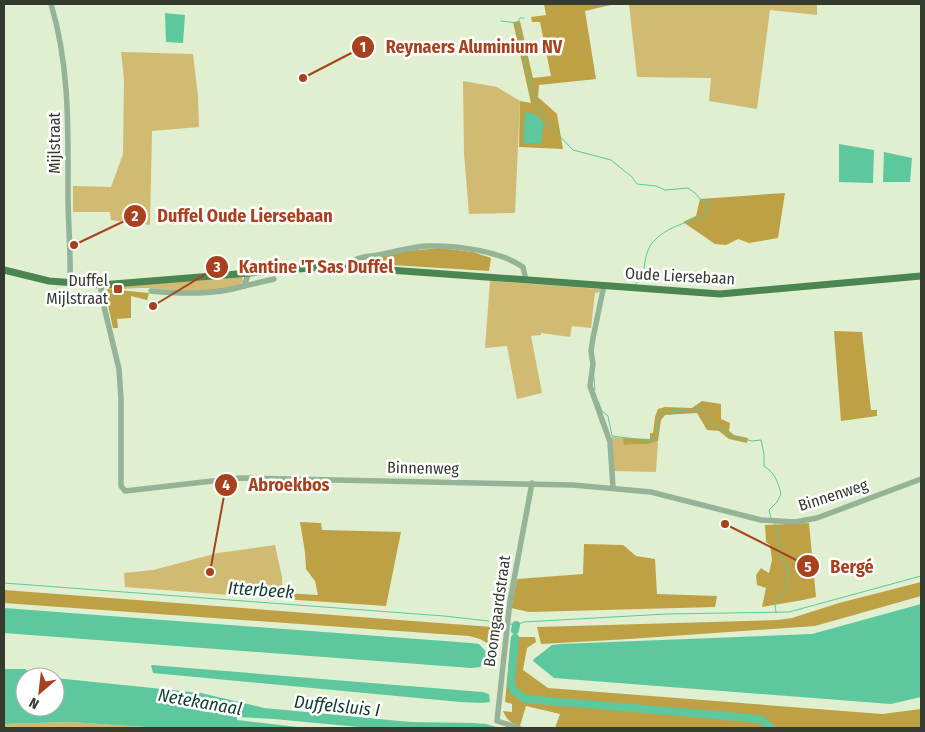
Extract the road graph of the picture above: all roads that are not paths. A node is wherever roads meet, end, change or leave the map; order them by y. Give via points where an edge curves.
1 (51, 4) edge
2 (348, 267) junction
3 (4, 270) edge
4 (249, 272) junction
5 (921, 276) edge
6 (274, 279) dead end
7 (526, 280) junction
8 (70, 283) junction
9 (101, 284) junction
10 (604, 285) junction
11 (244, 286) junction
12 (151, 291) dead end
13 (921, 479) edge
14 (532, 483) junction
15 (613, 488) junction
16 (519, 728) edge

1 - 8 street, Mijlstraat via 64,60 68,96
2 - 4 main road, Oude Liersebaan
2 - 7 main road, Oude Liersebaan
2 - 7 street, Oude Liersebaan via 354,259 426,246 452,247 517,262 523,267
3 - 8 main road, Oude Liersebaan
4 - 9 main road, Oude Liersebaan
4 - 11 street
5 - 10 main road, Oude Liersebaan via 720,294
6 - 11 street
7 - 10 main road, Oude Liersebaan
8 - 9 main road, Oude Liersebaan
9 - 14 street, Binnenweg via 119,369 121,486 126,491 239,478
10 - 15 street via 591,351 590,386 610,442
11 - 12 street via 214,292
13 - 15 street, Binnenweg via 817,518 795,522 761,520 651,492
14 - 15 street, Binnenweg
14 - 16 street, Boomgaardstraat via 510,601 497,721

